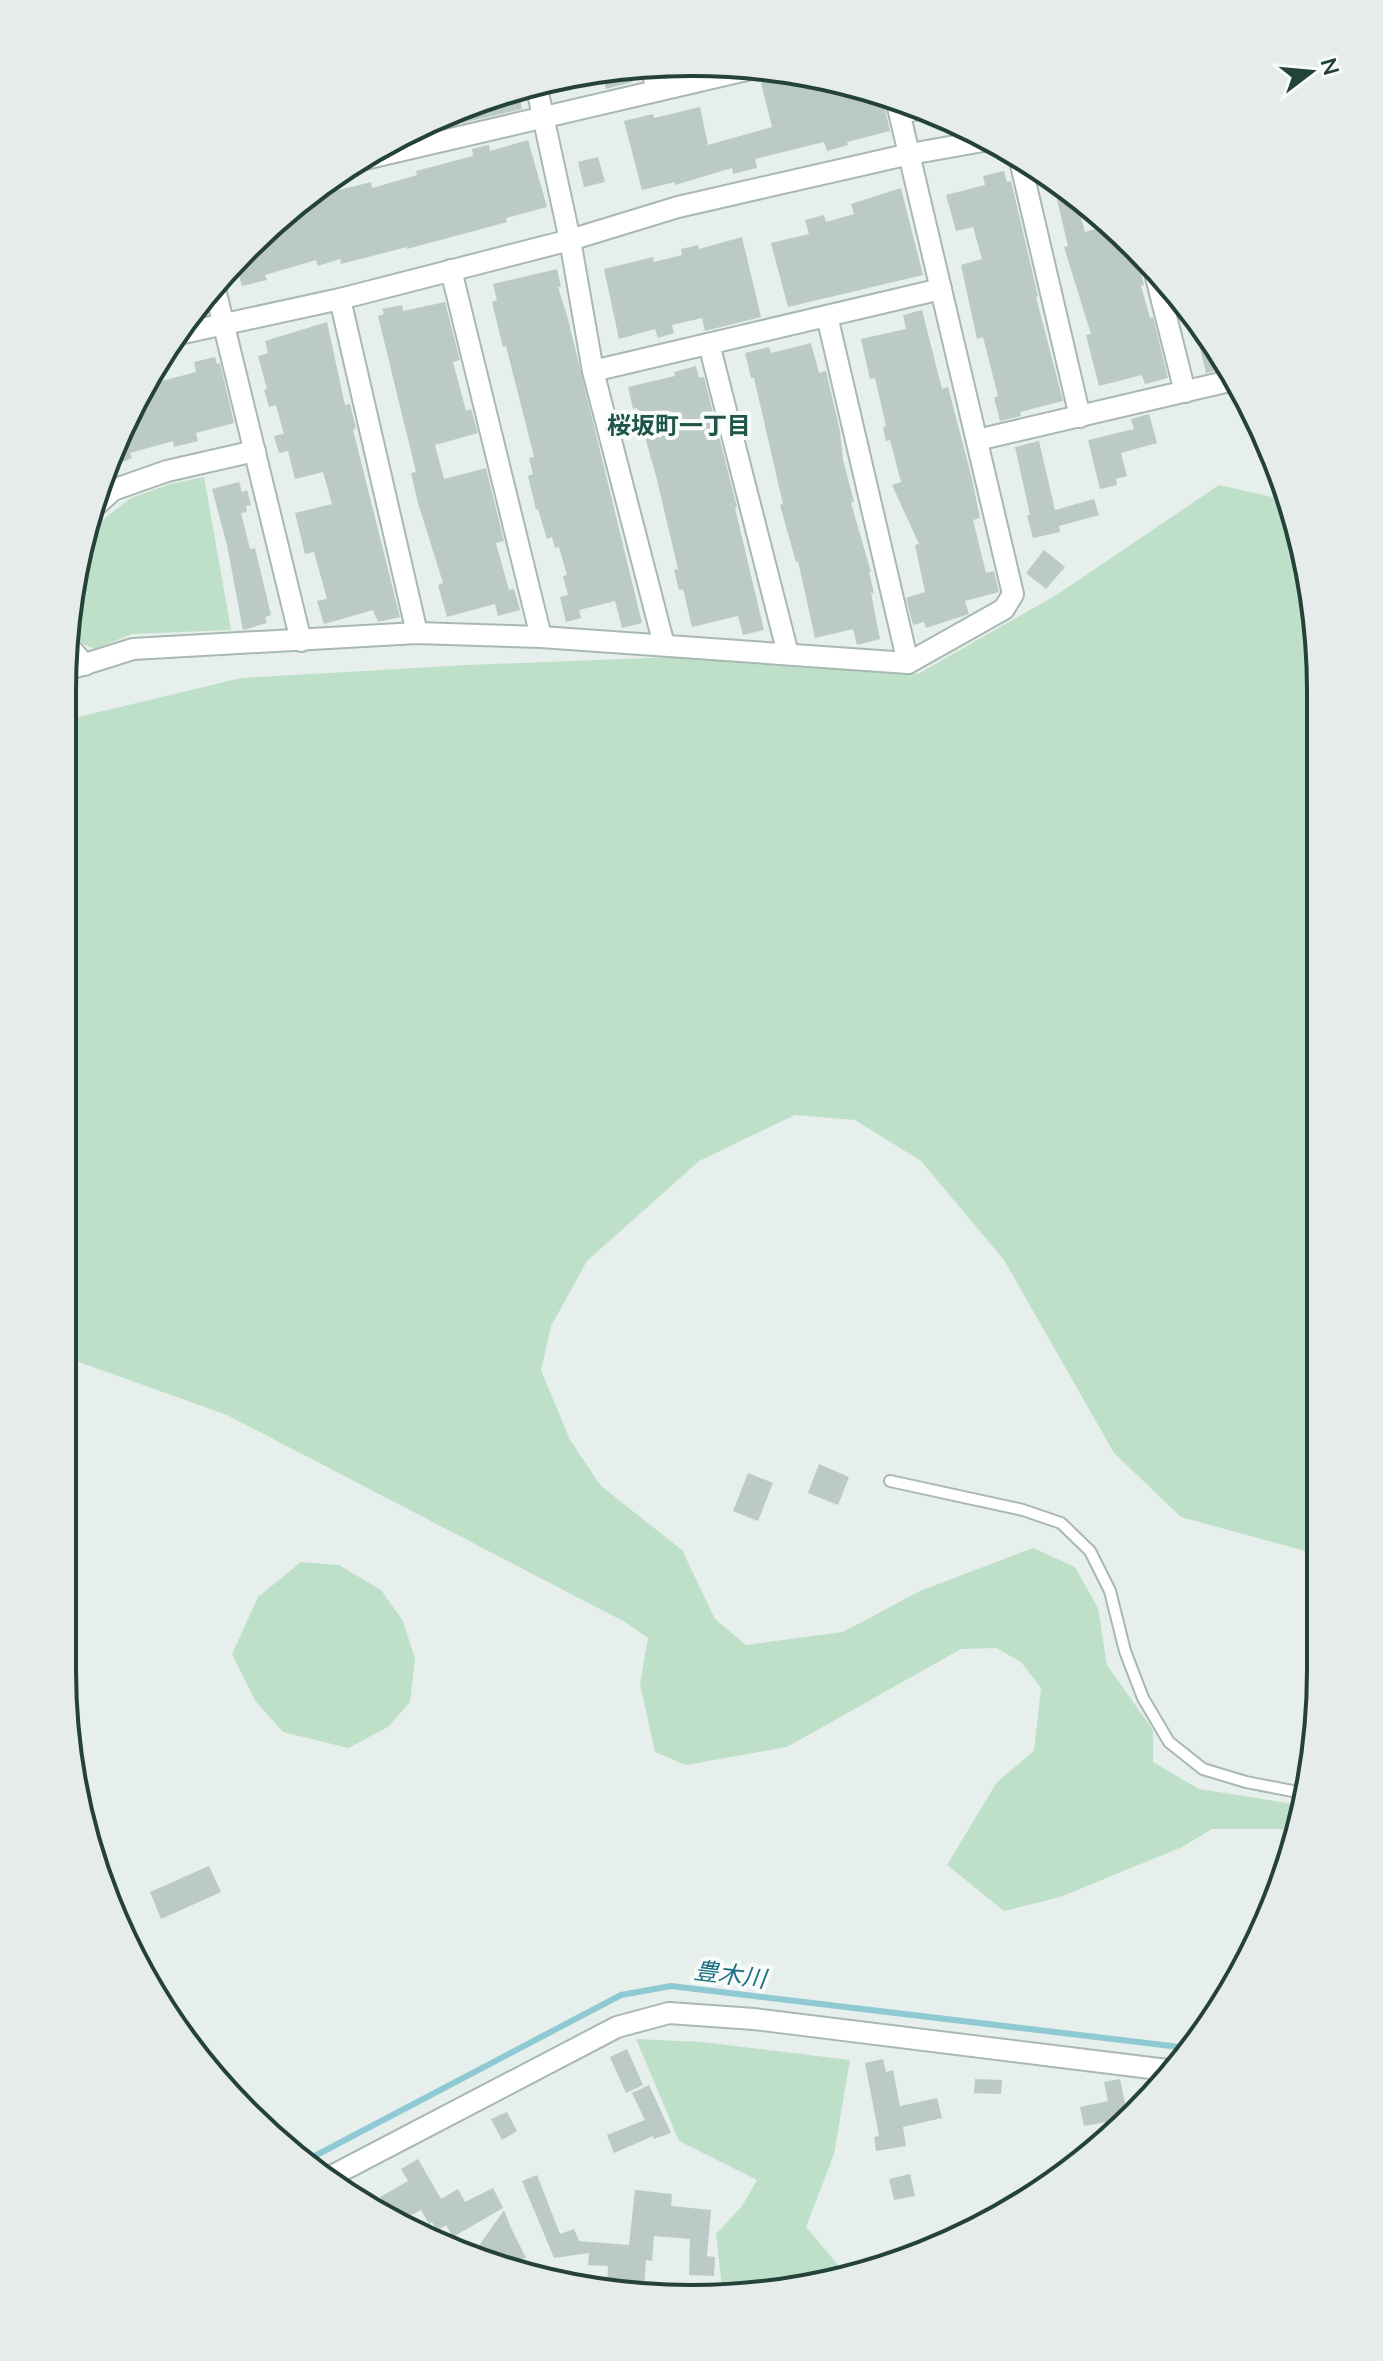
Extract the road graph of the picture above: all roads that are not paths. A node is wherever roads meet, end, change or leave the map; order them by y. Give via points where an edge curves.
1 (654, 77) edge
2 (718, 77) edge
3 (657, 91) junction
4 (539, 95) edge
5 (900, 113) edge
6 (544, 117) junction
7 (972, 143) edge
8 (395, 152) edge
9 (910, 154) junction
10 (1023, 174) edge
11 (570, 240) junction
12 (451, 270) junction
13 (941, 289) junction
14 (1160, 293) edge
15 (218, 299) edge
16 (340, 299) junction
17 (827, 316) junction
18 (225, 324) junction
19 (193, 331) edge
20 (709, 344) junction
21 (593, 371) junction
22 (1224, 382) edge
23 (1185, 392) junction
24 (1080, 417) junction
25 (977, 440) junction
26 (255, 451) junction
27 (109, 493) edge
28 (417, 633) junction
29 (541, 637) junction
30 (301, 641) junction
31 (664, 645) junction
32 (788, 654) junction
33 (77, 656) edge
34 (908, 663) junction
35 (85, 665) junction
36 (77, 667) edge
37 (890, 1481) dead end
38 (1295, 1791) edge
39 (1159, 2069) edge
40 (338, 2173) edge

1 - 3 street
2 - 3 street
3 - 6 street
4 - 6 street
5 - 9 street
6 - 8 street
6 - 11 street
7 - 9 street
9 - 11 street via 678,207
9 - 13 street
10 - 24 street
11 - 12 street
11 - 21 street
12 - 16 street
12 - 29 street
13 - 17 street
13 - 25 street
14 - 23 street
15 - 18 street
16 - 18 street
16 - 28 street
17 - 20 street
17 - 34 street
18 - 19 street
18 - 26 street
20 - 21 street
20 - 32 street
21 - 31 street
22 - 23 street
23 - 24 street
24 - 25 street
25 - 34 street via 1013,594 1004,609
26 - 27 street via 167,471
26 - 30 street
28 - 29 street
28 - 30 street
29 - 31 street
30 - 35 street via 133,649
31 - 32 street
32 - 34 street
33 - 35 street
35 - 36 street
37 - 38 lane via 1061,1523 1090,1551 1110,1591 1143,1698 1169,1742 1203,1769
39 - 40 street via 669,2013 617,2027

